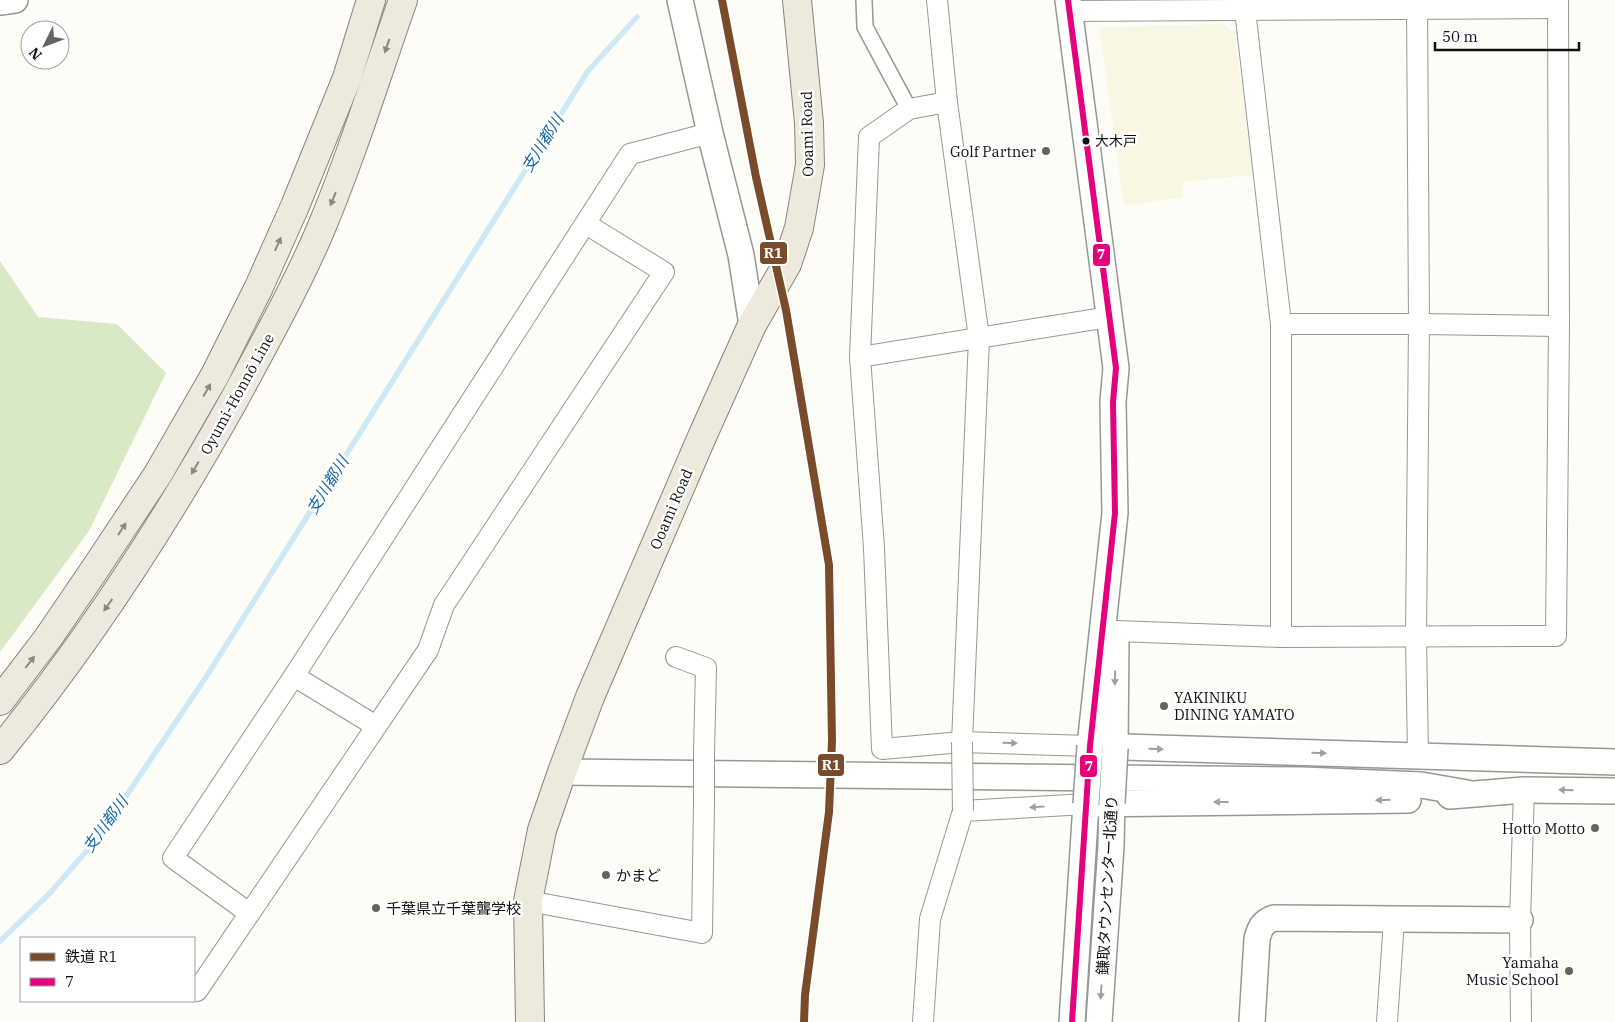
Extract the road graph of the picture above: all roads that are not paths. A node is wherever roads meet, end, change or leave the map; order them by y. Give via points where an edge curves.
1 (15, 0) edge
2 (371, 0) edge
3 (403, 0) edge
4 (680, 0) edge
5 (797, 0) edge
6 (864, 0) edge
7 (937, 0) edge
8 (0, 2) edge
9 (1417, 4) edge
10 (1558, 4) edge
11 (1187, 5) edge
12 (1308, 5) edge
13 (1069, 6) edge
14 (1245, 10) junction
15 (947, 102) junction
16 (909, 109) junction
17 (710, 133) junction
18 (586, 224) junction
19 (1109, 317) junction
20 (1281, 324) junction
21 (1419, 324) junction
22 (752, 325) junction
23 (1559, 326) junction
24 (979, 338) junction
25 (860, 357) junction
26 (1116, 368) junction
27 (1116, 631) junction
28 (1281, 637) junction
29 (1416, 637) junction
30 (676, 657) dead end
31 (294, 676) junction
32 (0, 701) edge
33 (376, 726) junction
34 (962, 742) junction
35 (1090, 746) junction
36 (1114, 748) junction
37 (0, 750) edge
38 (1418, 756) junction
39 (1546, 761) junction
40 (1615, 762) edge
41 (562, 772) junction
42 (1303, 780) junction
43 (1524, 790) junction
44 (1615, 791) edge
45 (1467, 793) junction
46 (1112, 803) junction
47 (1086, 804) junction
48 (963, 811) junction
49 (528, 901) junction
50 (249, 913) junction
51 (1394, 920) junction
52 (1520, 920) junction
53 (197, 991) dead end
54 (530, 1022) edge
55 (923, 1022) edge
56 (1072, 1022) edge
57 (1099, 1022) edge
58 (1252, 1022) edge
59 (1387, 1022) edge
60 (1521, 1022) edge

1 - 8 street
32 -> 2 main road, Oyumi-Honnō Line via 96,569 158,474 215,375 295,206 347,78
3 -> 37 main road, Oyumi-Honnō Line via 356,142 319,232 273,328 172,508 109,604
4 - 17 street
5 - 22 main road, Ooami Road via 810,164 800,228 787,264
6 - 16 street via 865,27
7 - 15 street
9 - 10 street
9 - 12 street
9 - 21 street
10 - 23 street
11 - 13 street
11 - 14 street
12 - 14 street
13 - 19 street, 鎌取タウンセンター北通り
14 - 20 street
15 - 16 street
15 - 24 street
16 - 25 street via 869,137
17 - 18 street via 630,154
17 - 22 street via 741,255
18 - 31 street
18 - 33 street via 664,272 444,605 428,650
19 - 24 street
19 - 26 street, 鎌取タウンセンター北通り
20 - 21 street
20 - 28 street
21 - 23 street
21 - 29 street
22 - 41 main road, Ooami Road via 590,696
23 - 29 street via 1556,636
24 - 25 street
24 - 34 street
25 - 34 street via 874,548 882,749
26 - 27 street, 鎌取タウンセンター北通り via 1124,403 1128,459 1126,530
26 - 35 street, 鎌取タウンセンター北通り via 1113,402 1115,513
27 - 28 street
27 -> 36 street, 鎌取タウンセンター北通り
28 - 29 street
29 - 38 street
30 - 49 street, bridge via 706,668 702,933
31 - 33 street
31 - 50 street via 173,858
33 - 50 street
34 -> 35 street
34 - 48 street, bridge
35 - 36 street
35 - 47 street, 鎌取タウンセンター北通り, bridge
36 -> 38 street
36 - 46 street, 鎌取タウンセンター北通り, bridge
38 - 39 street
39 - 40 street
39 - 42 street via 1455,772
41 - 42 street
41 - 49 main road, Ooami Road via 542,830
42 - 45 street via 1421,785
44 -> 43 street
43 - 45 street
43 - 52 street
45 -> 46 street via 1424,799
46 - 47 street
46 -> 57 street, 鎌取タウンセンター北通り
47 -> 48 street
47 - 56 street, 鎌取タウンセンター北通り
48 - 55 street via 930,919
49 - 54 main road, Ooami Road
50 - 53 street
51 - 52 street
51 - 58 street via 1274,918 1265,921 1257,939
51 - 59 street
52 - 60 street

